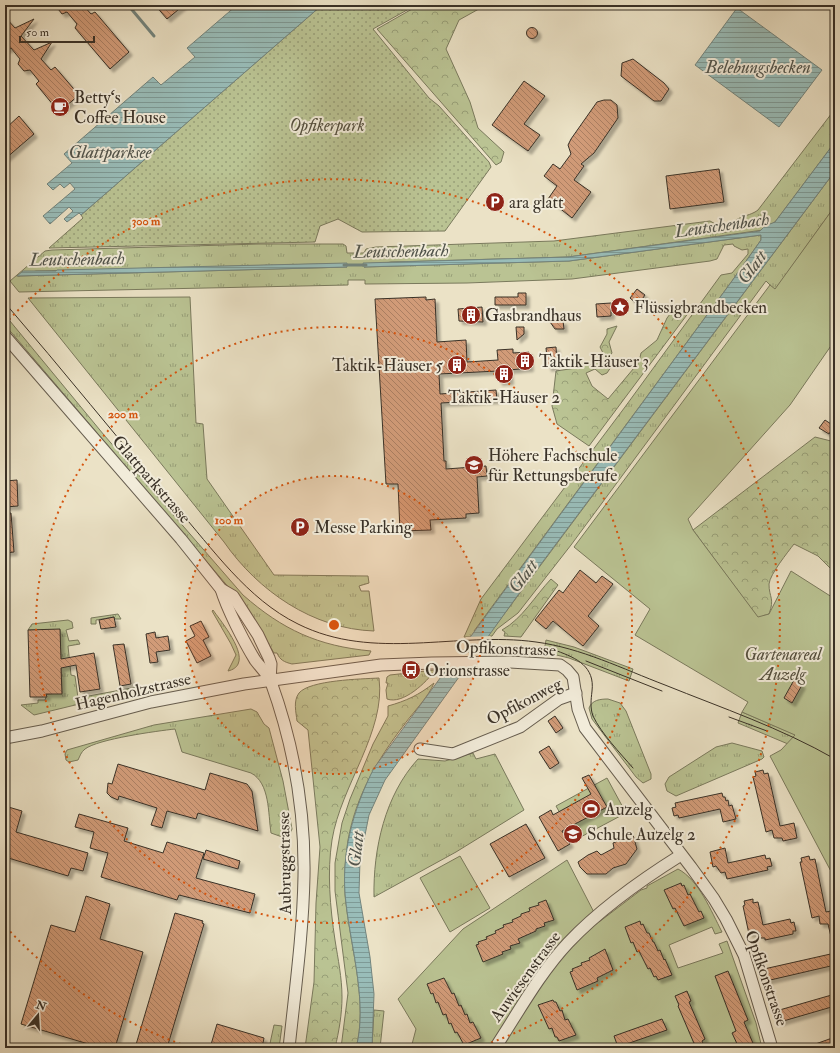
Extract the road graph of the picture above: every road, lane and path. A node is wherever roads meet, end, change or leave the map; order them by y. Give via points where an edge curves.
1 (6, 338) edge
2 (270, 681) junction
3 (576, 693) junction
4 (5, 738) edge
5 (420, 749) dead end
6 (682, 855) junction
7 (290, 1048) edge
8 (495, 1048) edge
9 (772, 1048) edge

1 - 2 street, Glattparkstrasse via 222,589 225,601 255,660
2 - 3 street, Opfikonstrasse via 381,665 496,662 560,665 571,674
2 - 4 street, Hagenholzstrasse via 150,702 42,731
2 - 7 street, Aubruggstrasse via 292,758 304,851 302,916
3 - 5 street, Opfikonweg via 559,699 520,727 453,754
3 - 6 street, Opfikonstrasse via 578,709 585,728
6 - 8 street, Auwiesenstrasse via 616,900 567,944
6 - 9 street, Opfikonstrasse via 714,899 738,940

